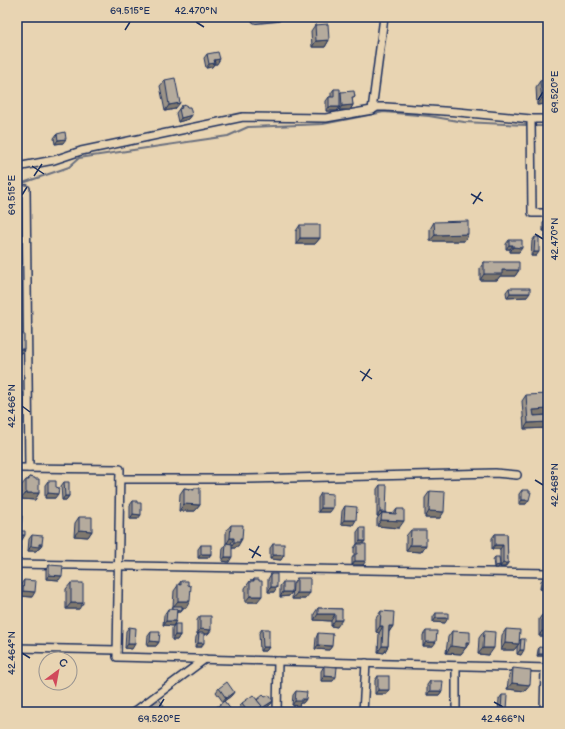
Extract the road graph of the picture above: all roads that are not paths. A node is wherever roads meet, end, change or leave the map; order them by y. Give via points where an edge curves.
1 (277, 17) edge
2 (384, 17) edge
3 (256, 19) dead end
4 (372, 110) junction
5 (531, 119) junction
6 (548, 119) edge
7 (17, 166) edge
8 (26, 189) dead end
9 (548, 212) edge
10 (17, 468) edge
11 (29, 468) junction
12 (517, 475) dead end
13 (120, 479) junction
14 (17, 564) edge
15 (119, 565) junction
16 (548, 573) edge
17 (17, 648) edge
18 (117, 650) junction
19 (206, 659) junction
20 (278, 661) junction
21 (366, 663) junction
22 (456, 666) junction
23 (546, 668) edge
24 (134, 712) edge
25 (277, 712) edge
26 (363, 712) edge
27 (456, 712) edge
28 (544, 712) edge

1 - 3 street
2 - 4 street
4 - 5 street via 386,107
4 - 7 street via 326,118 242,117 81,151 54,160
5 - 6 street
5 - 9 street via 532,214
8 - 11 street
10 - 11 street
11 - 13 street via 120,469
12 - 13 street via 495,473 247,479
13 - 15 street
14 - 15 street
15 - 16 street
15 - 18 street
17 - 18 street
18 - 19 street via 117,657
19 - 20 street
19 - 24 street
20 - 21 street
20 - 25 street
21 - 22 street
21 - 26 street
22 - 23 street
22 - 27 street
23 - 28 street

